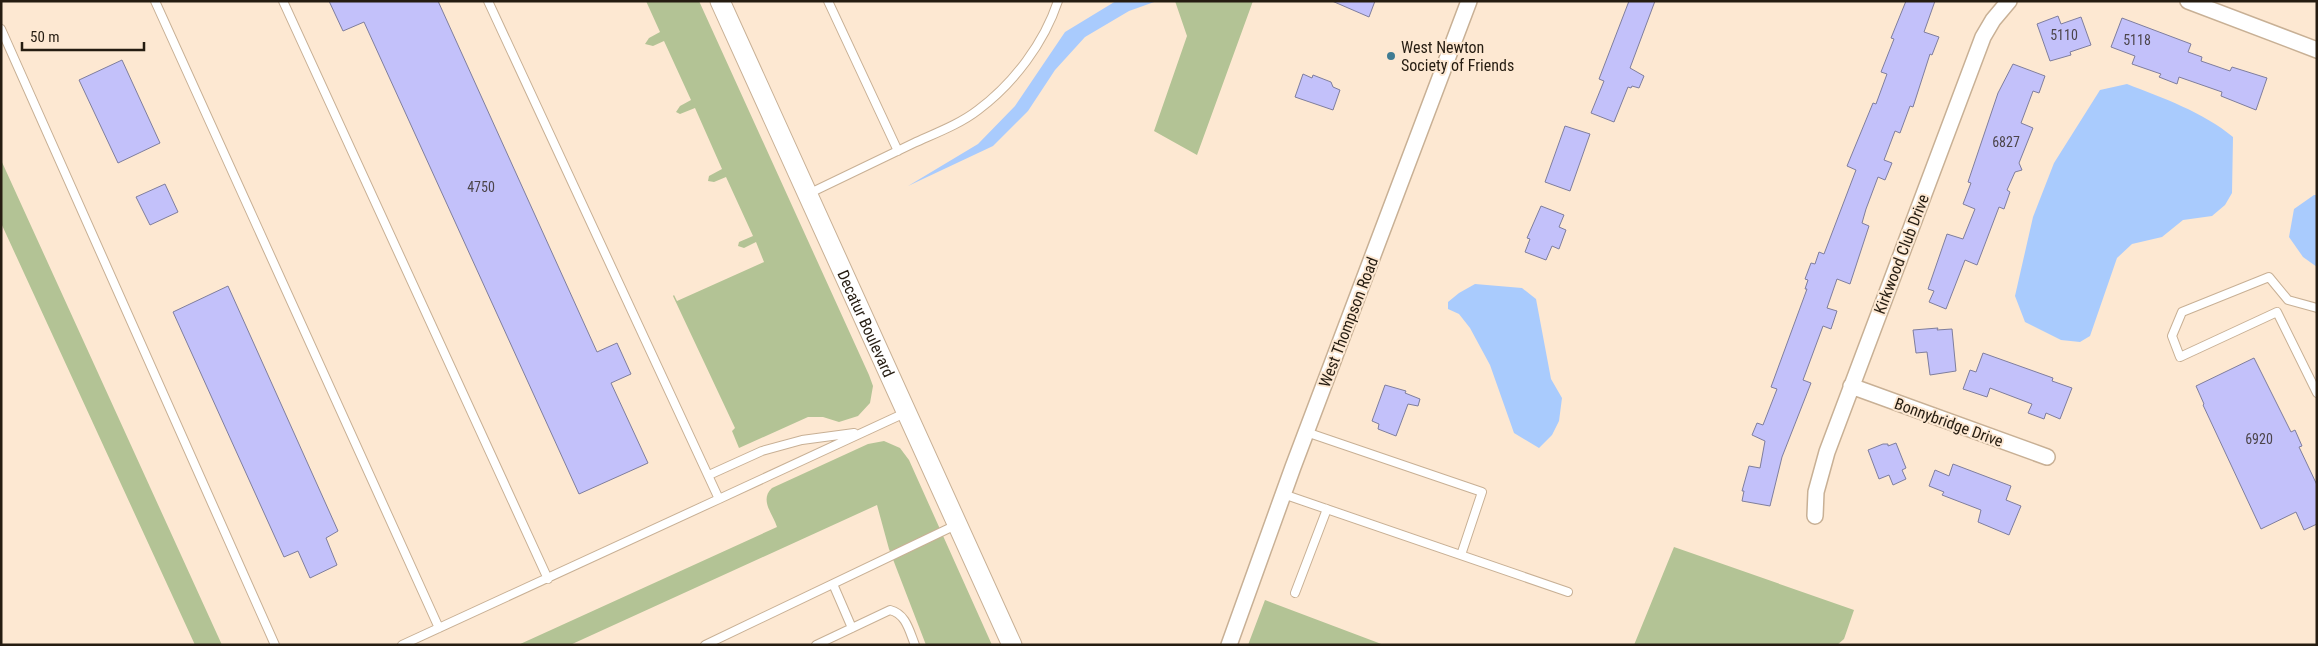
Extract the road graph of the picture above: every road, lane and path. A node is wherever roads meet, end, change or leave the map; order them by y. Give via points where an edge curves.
1 (155, 1) edge
2 (283, 1) edge
3 (488, 1) edge
4 (720, 1) edge
5 (828, 1) edge
6 (1058, 1) edge
7 (1469, 1) edge
8 (2009, 1) edge
9 (2188, 1) edge
10 (1, 29) edge
11 (2317, 50) edge
12 (898, 151) junction
13 (808, 194) junction
14 (2317, 308) edge
15 (1851, 386) junction
16 (2317, 393) edge
17 (907, 412) junction
18 (863, 432) junction
19 (1306, 432) junction
20 (2047, 457) dead end
21 (709, 475) junction
22 (1283, 494) junction
23 (719, 499) junction
24 (1327, 509) junction
25 (1815, 516) dead end
26 (958, 524) junction
27 (1461, 555) junction
28 (548, 579) junction
29 (833, 584) junction
30 (1568, 592) dead end
31 (1295, 593) dead end
32 (439, 628) junction
33 (852, 628) junction
34 (275, 645) edge
35 (402, 645) edge
36 (705, 645) edge
37 (816, 645) edge
38 (915, 645) edge
39 (1012, 645) edge
40 (1229, 645) edge

1 - 32 lane
2 - 28 lane
3 - 21 lane
4 - 13 street, Decatur Boulevard
5 - 12 lane
6 - 12 lane via 1052,21 1037,46 978,111
7 - 19 street, West Thompson Road
8 - 15 street, Kirkwood Club Drive via 1983,37
9 - 11 street
10 - 34 lane
12 - 13 lane
13 - 17 street, Decatur Boulevard
14 - 16 lane via 2288,300 2269,277 2182,312 2172,336 2180,357 2277,312
15 - 20 street, Bonnybridge Drive
15 - 25 street, Kirkwood Club Drive via 1819,478
17 - 18 lane
17 - 26 street, Decatur Boulevard
18 - 21 lane via 802,440 762,451
18 - 23 lane
19 - 22 street, West Thompson Road
19 - 27 lane via 1482,492
21 - 23 lane
22 - 24 lane
22 - 40 street, West Thompson Road
23 - 28 lane
24 - 27 lane
24 - 31 lane
26 - 29 lane
26 - 39 street, Decatur Boulevard
27 - 30 lane
28 - 32 lane
29 - 33 lane
29 - 36 lane
32 - 35 lane
33 - 37 lane
33 - 38 lane via 890,610 899,612

